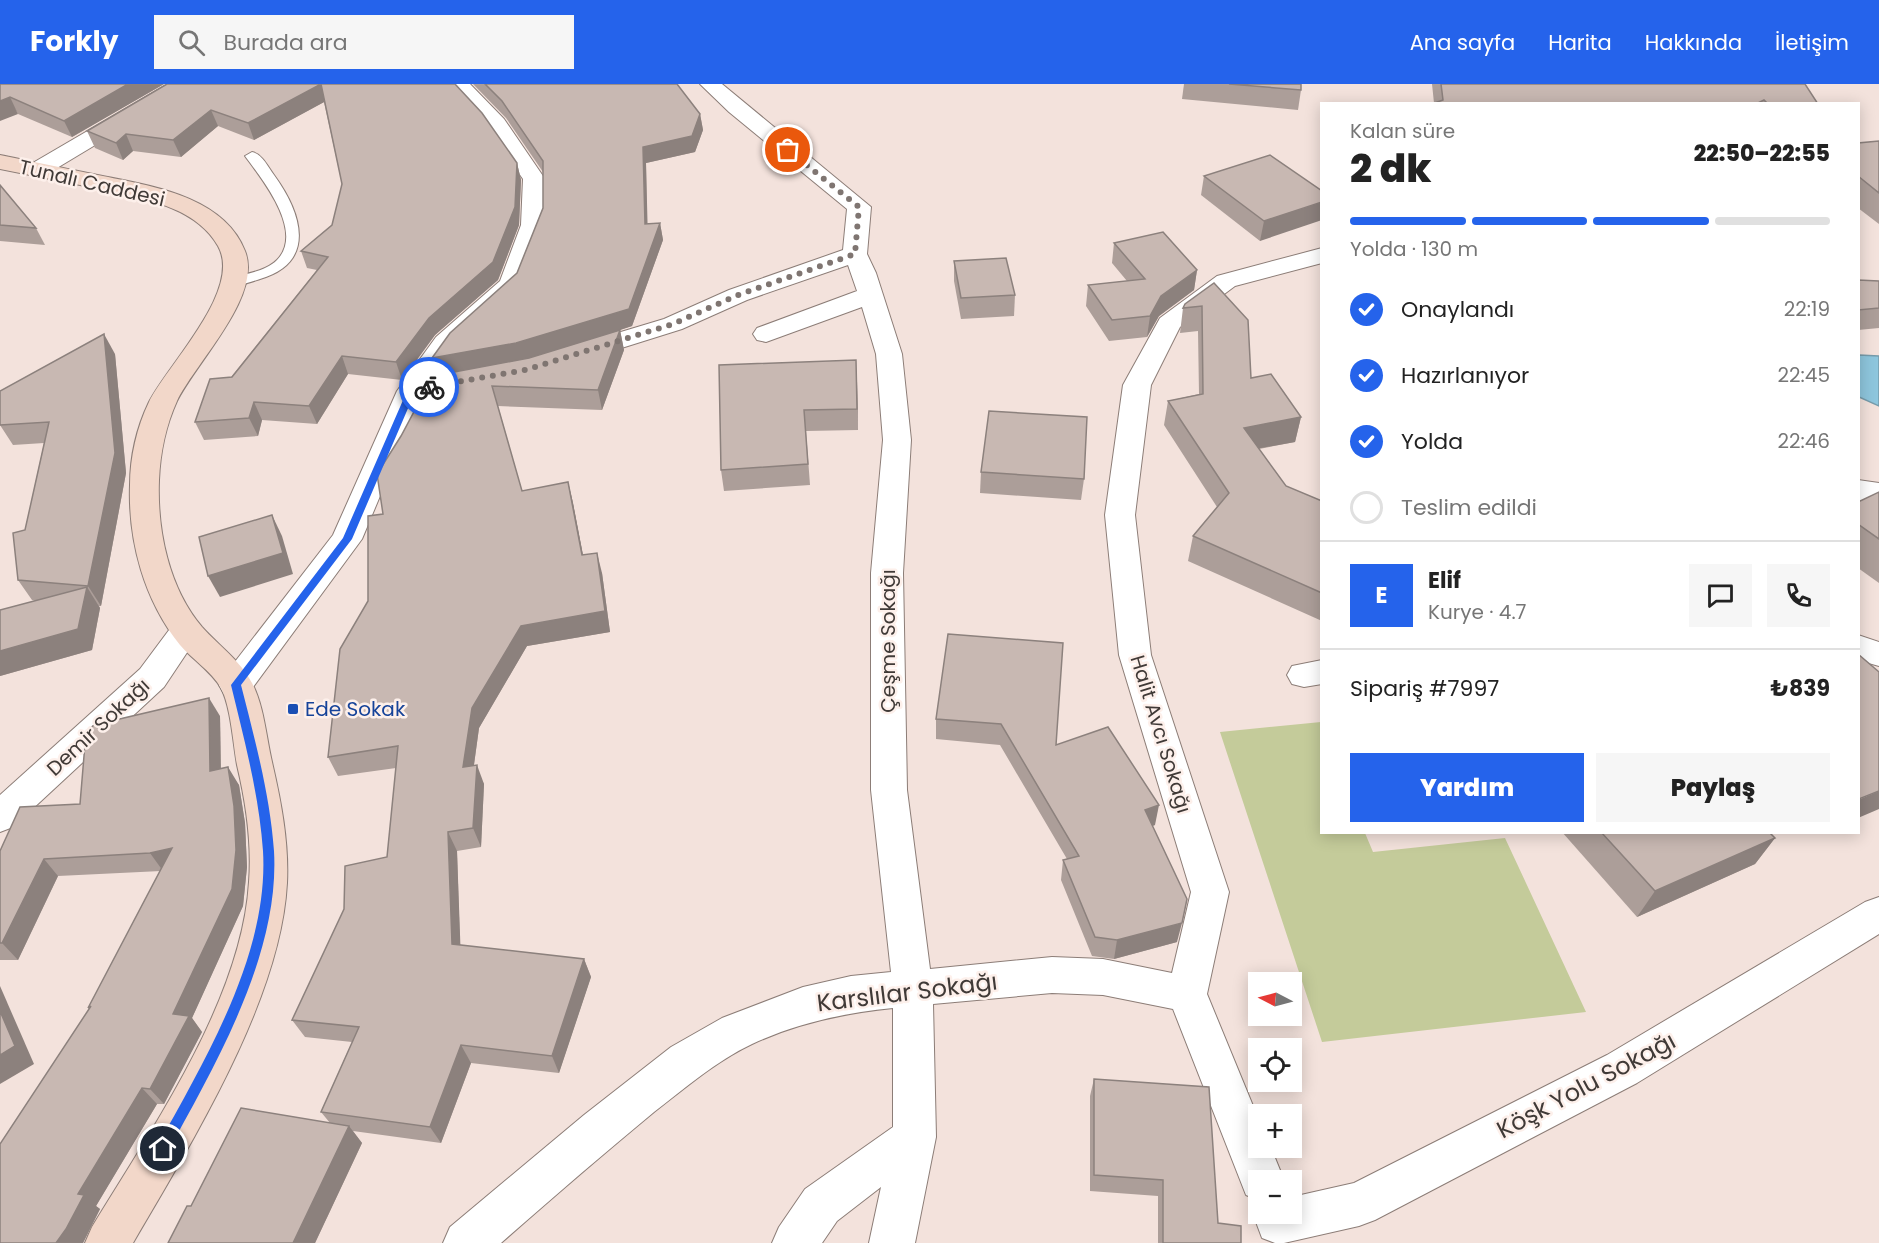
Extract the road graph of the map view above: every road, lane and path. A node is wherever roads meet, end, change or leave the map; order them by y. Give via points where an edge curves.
1 (183, 84) edge
2 (458, 84) edge
3 (710, 84) edge
4 (252, 156) dead end
5 (0, 162) edge
6 (39, 169) junction
7 (855, 254) junction
8 (1320, 256) edge
9 (234, 281) junction
10 (871, 295) junction
11 (766, 334) dead end
12 (559, 359) edge
13 (446, 384) edge
14 (411, 391) junction
15 (1860, 490) edge
16 (1879, 493) edge
17 (186, 630) junction
18 (1860, 649) edge
19 (1879, 654) edge
20 (236, 685) junction
21 (0, 817) edge
22 (1879, 914) edge
23 (913, 989) junction
24 (1187, 994) junction
25 (914, 1137) junction
26 (1258, 1170) edge
27 (1277, 1226) edge
28 (108, 1243) edge
29 (466, 1243) edge
30 (795, 1243) edge
31 (892, 1243) edge

1 - 6 street
2 - 14 street via 496,124 534,179 532,225 511,284 445,343
3 - 7 street, Çeşme Sokağı via 859,207
4 - 9 lane via 283,199 293,243 282,263
5 - 6 main road, Tunalı Caddesi
6 - 9 main road, Tunalı Caddesi via 162,197 191,210 225,237 234,252
7 - 10 street, Çeşme Sokağı
7 - 12 street via 738,295 673,324
8 - 24 street, Halit Avcı Sokağı via 1226,281 1169,323 1137,385 1120,515 1135,654 1210,892
9 - 17 main road, Tunalı Caddesi via 229,296 163,401 151,438 143,487 145,523 154,565
10 - 11 street
10 - 23 street, Çeşme Sokağı via 889,354 897,440 888,573 889,790
13 - 14 street
14 - 20 street via 347,539
15 - 16 street
17 - 20 main road, Tunalı Caddesi
17 - 21 street, Demir Sokağı via 152,678
18 - 19 street
20 - 28 main road, Tunalı Caddesi via 259,779 268,852 266,901 249,973 215,1054
22 - 27 street, Köşk Yolu Sokağı via 1601,1080 1359,1204
23 - 24 street, Karslılar Sokağı via 1052,975 1104,977
23 - 25 street, Çeşme Sokağı
23 - 29 street, Karslılar Sokağı via 851,994 803,1005 736,1031 686,1060
24 - 26 street
25 - 30 street via 821,1205
25 - 31 street, Çeşme Sokağı

